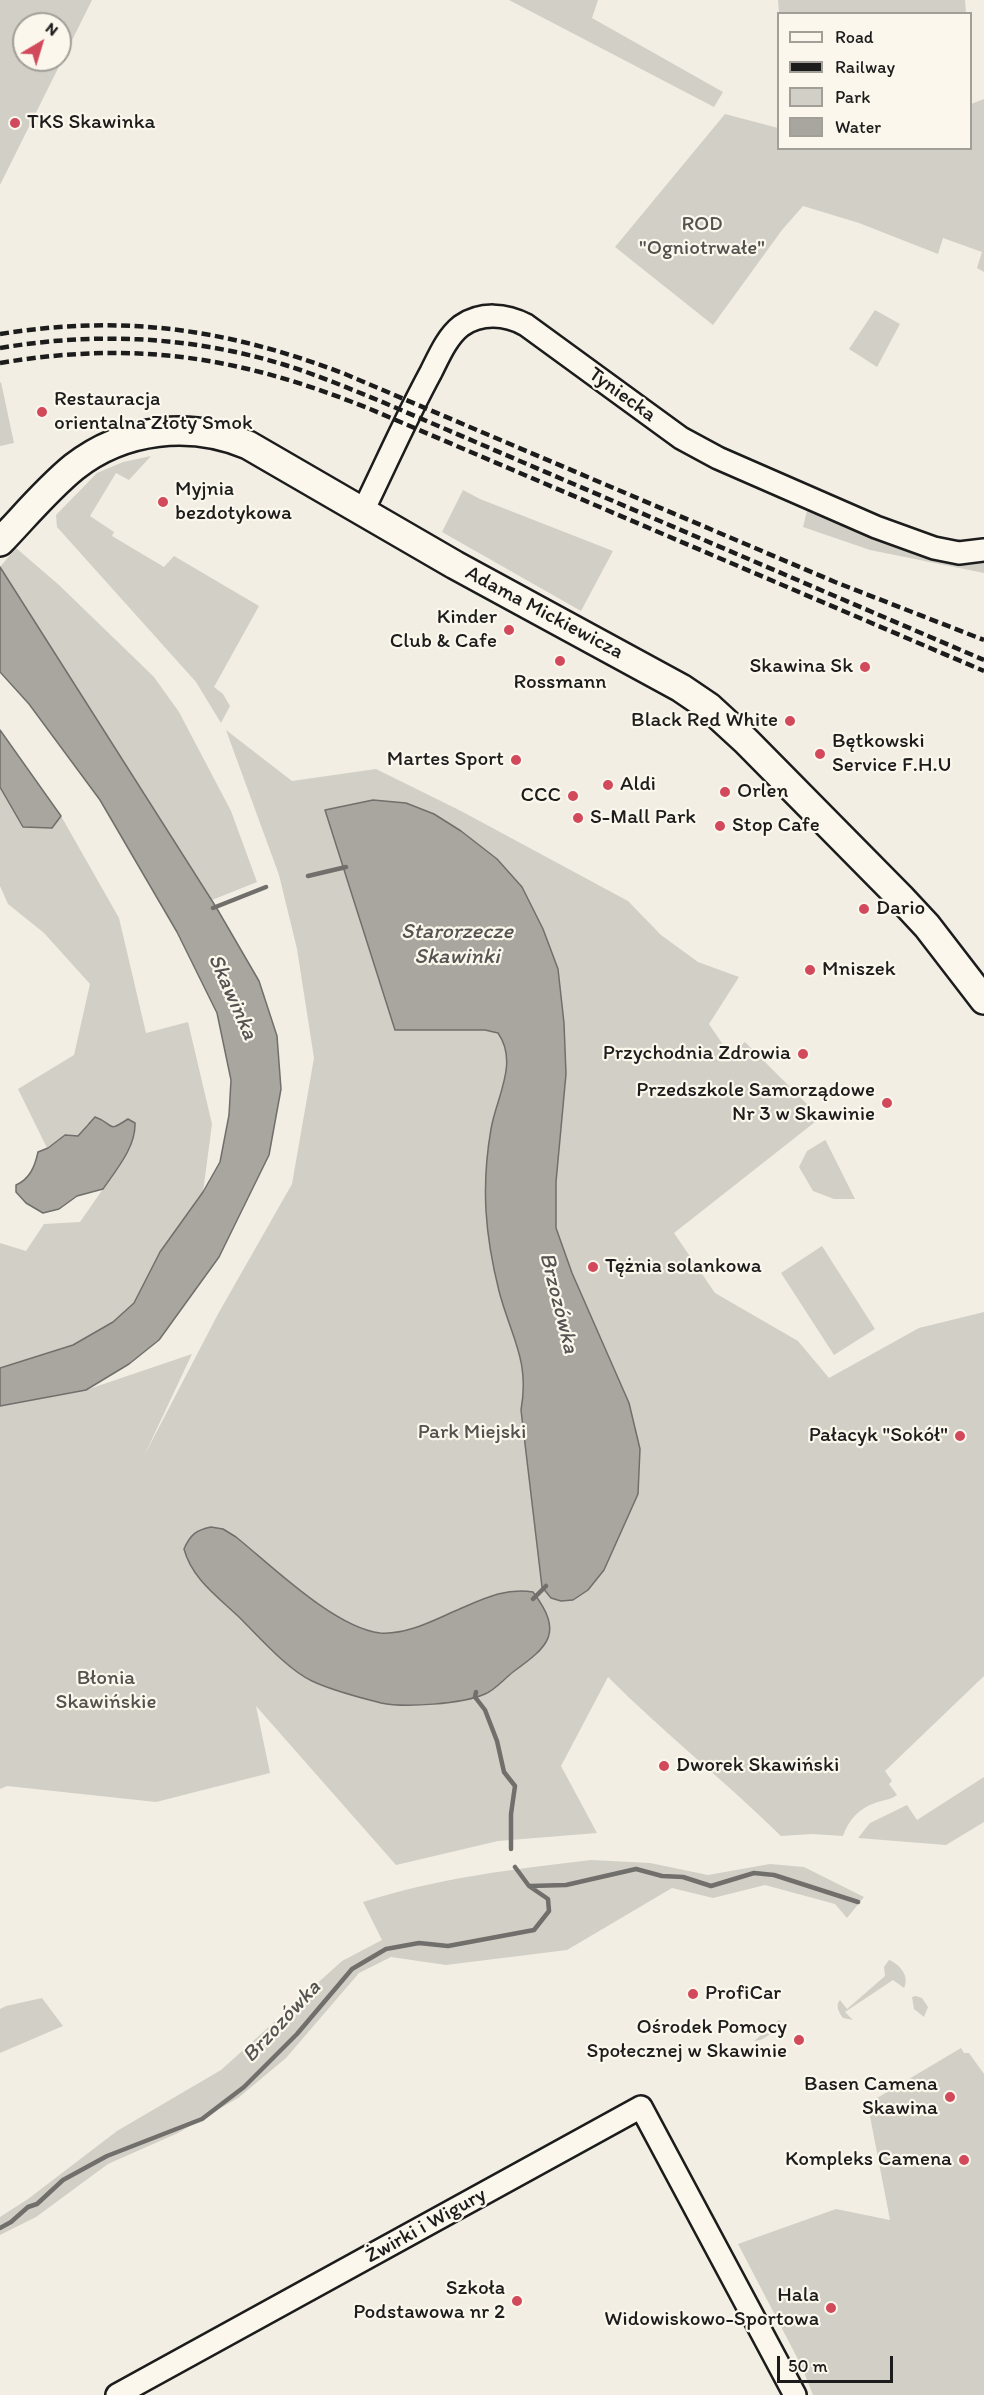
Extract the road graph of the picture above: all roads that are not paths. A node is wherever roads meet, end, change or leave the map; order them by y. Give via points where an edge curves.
1 (362, 513) junction
2 (0, 542) edge
3 (984, 550) edge
4 (982, 994) edge
5 (117, 2395) edge
6 (795, 2395) edge

1 - 2 main road, Adama Mickiewicza via 248,445 217,434 152,432 105,448 74,468
1 - 3 street, Tyniecka via 452,335 466,323 497,316 526,325 681,438 718,458 925,545 960,553
1 - 4 main road, Adama Mickiewicza via 709,707 908,905
5 - 6 street, Żwirki i Wigury via 641,2107

